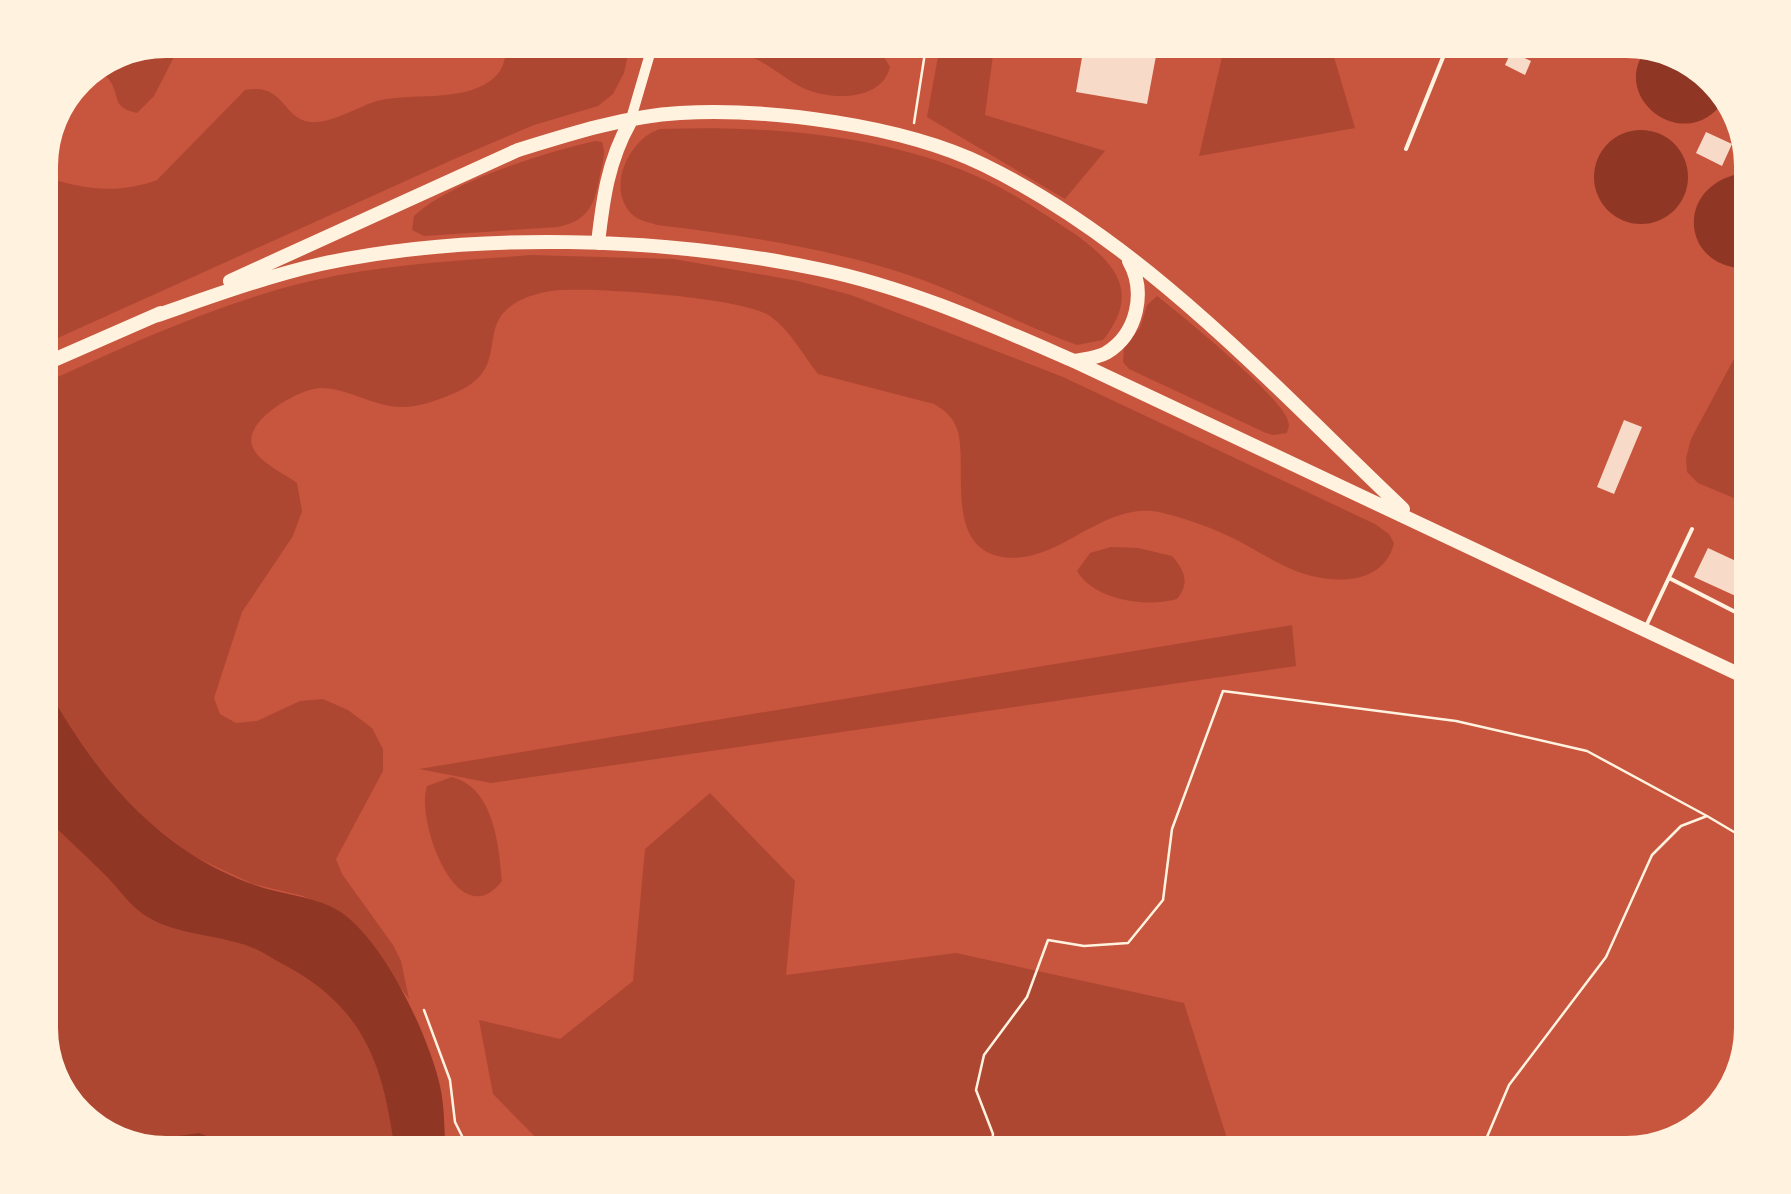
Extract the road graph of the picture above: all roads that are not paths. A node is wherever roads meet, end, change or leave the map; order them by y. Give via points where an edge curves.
1 (649, 57) edge
2 (1443, 57) edge
3 (630, 122) junction
4 (1406, 149) dead end
5 (598, 244) junction
6 (1124, 253) junction
7 (155, 316) junction
8 (58, 358) edge
9 (1074, 361) junction
10 (1415, 520) junction
11 (1692, 528) dead end
12 (1669, 578) junction
13 (1734, 611) edge
14 (1644, 629) junction
15 (1734, 672) edge

1 - 3 street
2 - 4 lane
3 - 5 main road via 607,172
3 - 6 main road via 678,113 752,114 912,139 981,163
3 - 7 main road via 518,150
5 - 7 main road via 500,243 340,261 251,282
5 - 9 main road via 820,269 968,316
6 - 9 main road via 1139,279 1139,305 1120,342 1103,355
6 - 10 main road
7 - 8 main road
9 - 10 main road
10 - 14 main road
11 - 12 lane
12 - 13 lane
12 - 14 lane
14 - 15 main road

